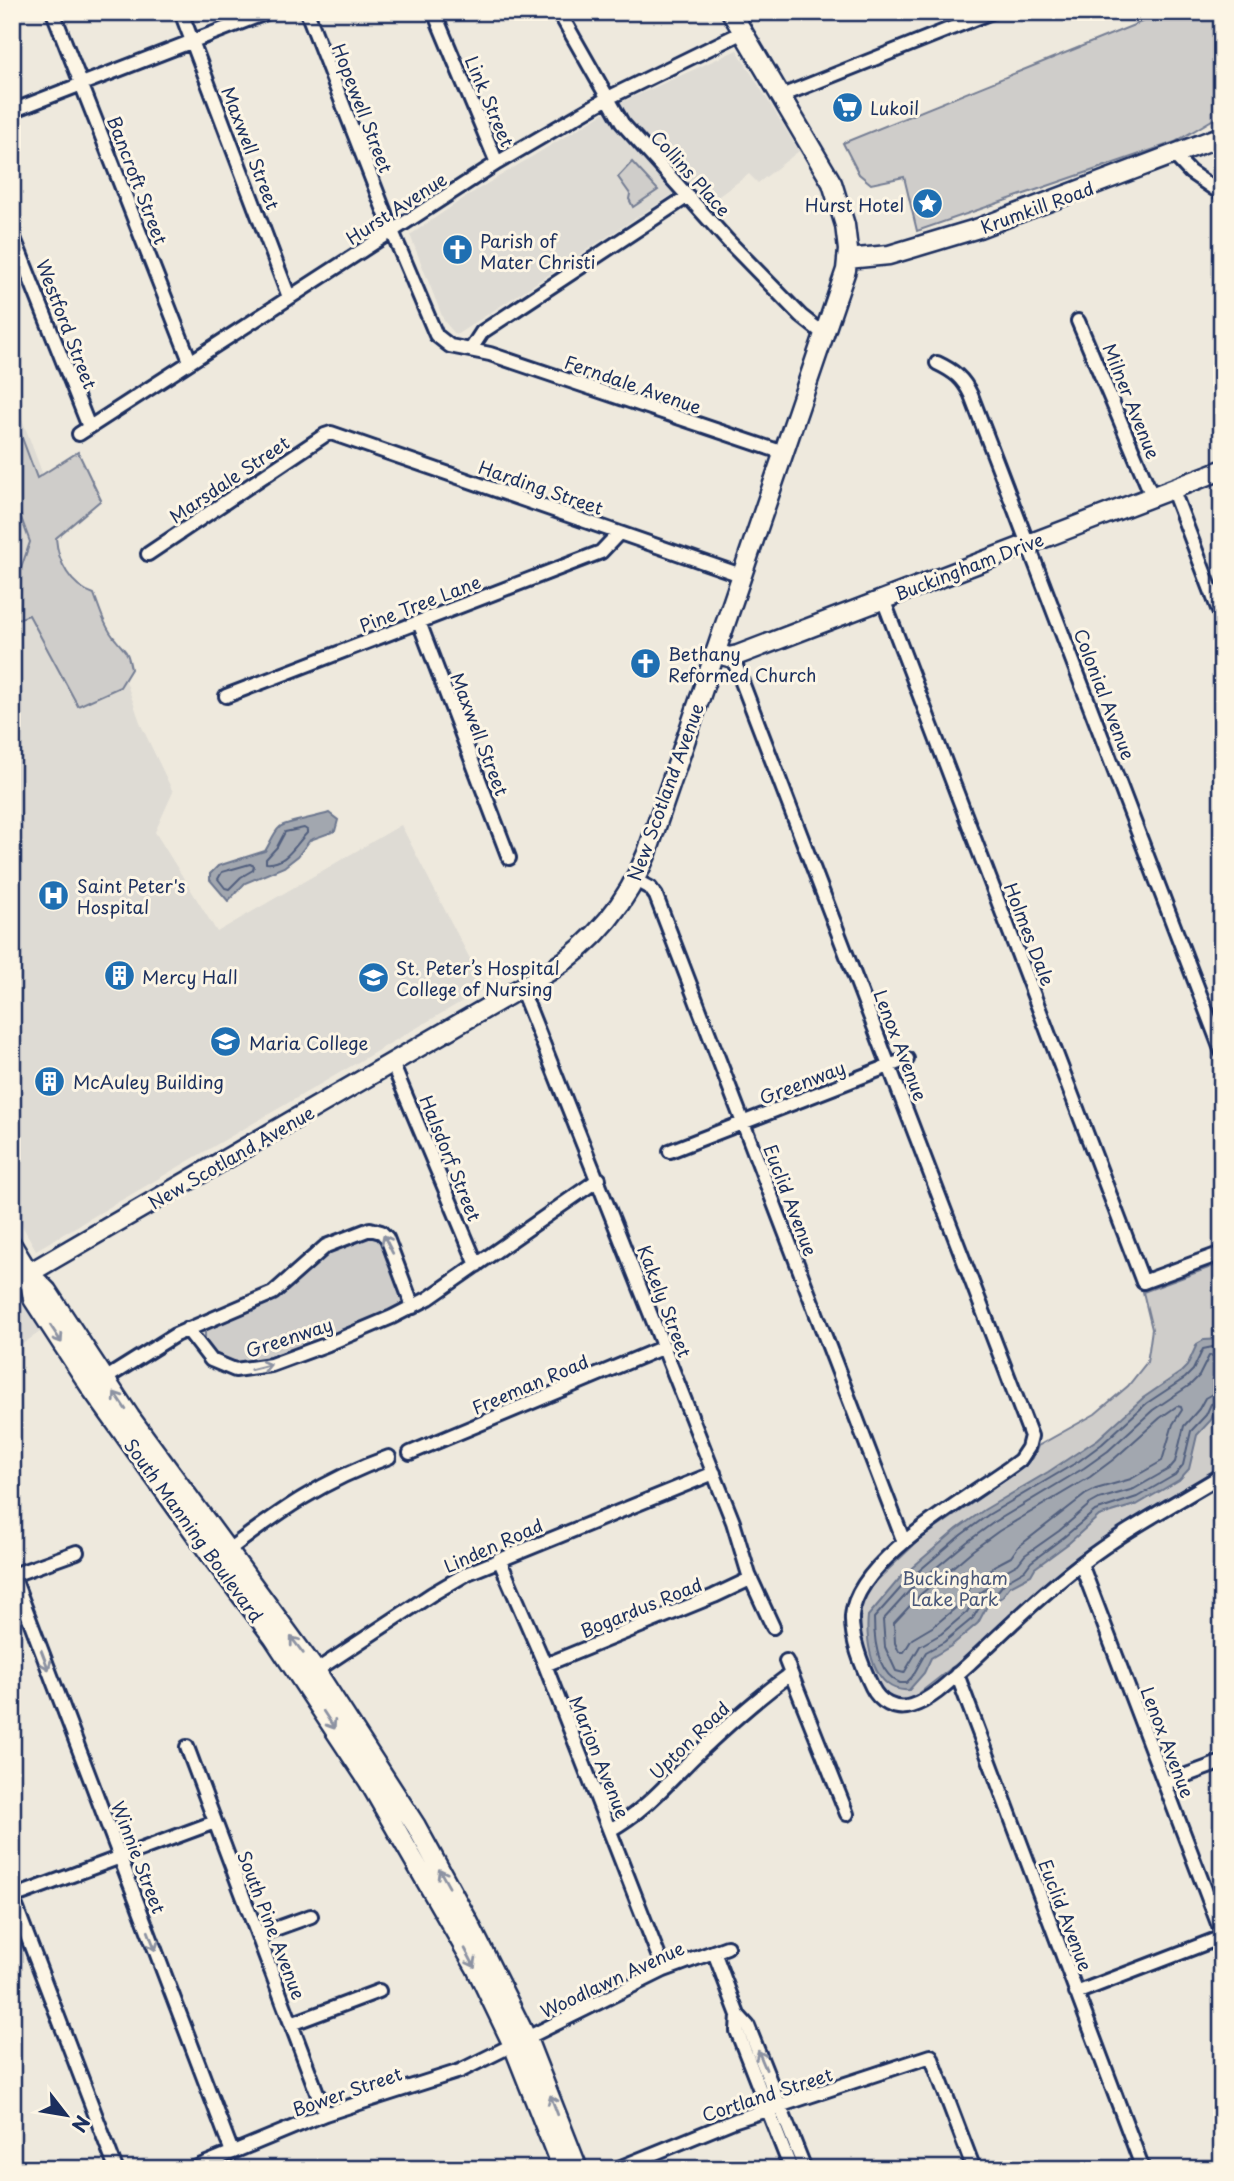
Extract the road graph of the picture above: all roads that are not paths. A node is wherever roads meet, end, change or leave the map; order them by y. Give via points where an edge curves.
1 (53, 12) edge
2 (181, 12) edge
3 (268, 12) edge
4 (307, 12) edge
5 (434, 12) edge
6 (559, 12) edge
7 (732, 12) edge
8 (992, 12) edge
9 (743, 32) junction
10 (192, 42) junction
11 (82, 85) junction
12 (781, 96) junction
13 (608, 98) junction
14 (12, 111) edge
15 (1222, 136) edge
16 (1174, 155) junction
17 (497, 163) junction
18 (1222, 194) edge
19 (688, 196) junction
20 (392, 231) junction
21 (12, 233) edge
22 (847, 259) junction
23 (289, 297) junction
24 (1078, 321) dead end
25 (825, 335) junction
26 (471, 349) junction
27 (190, 361) junction
28 (937, 363) dead end
29 (84, 431) joint
30 (329, 433) joint
31 (784, 453) junction
32 (1222, 470) edge
33 (1172, 488) junction
34 (1152, 496) junction
35 (619, 533) junction
36 (1029, 543) junction
37 (148, 554) dead end
38 (741, 575) junction
39 (883, 599) junction
40 (1222, 619) edge
41 (419, 622) junction
42 (724, 655) junction
43 (226, 696) dead end
44 (509, 858) dead end
45 (635, 880) junction
46 (521, 988) junction
47 (1222, 1052) edge
48 (906, 1059) dead end
49 (392, 1063) junction
50 (890, 1066) junction
51 (743, 1124) junction
52 (670, 1152) dead end
53 (598, 1179) junction
54 (12, 1245) edge
55 (1222, 1253) edge
56 (477, 1265) junction
57 (29, 1273) junction
58 (12, 1283) edge
59 (413, 1307) junction
60 (187, 1329) junction
61 (664, 1348) junction
62 (98, 1383) junction
63 (410, 1453) dead end
64 (390, 1457) dead end
65 (714, 1473) junction
66 (1222, 1475) edge
67 (904, 1542) junction
68 (76, 1552) dead end
69 (220, 1555) junction
70 (499, 1559) junction
71 (1081, 1564) junction
72 (13, 1574) edge
73 (750, 1579) junction
74 (773, 1627) dead end
75 (545, 1665) junction
76 (957, 1674) junction
77 (309, 1675) junction
78 (187, 1747) dead end
79 (1222, 1762) edge
80 (1165, 1783) junction
81 (847, 1814) dead end
82 (215, 1822) junction
83 (610, 1830) junction
84 (120, 1857) junction
85 (12, 1897) edge
86 (311, 1916) dead end
87 (258, 1935) junction
88 (1222, 1935) edge
89 (727, 1947) dead end
90 (714, 1952) junction
91 (664, 1970) junction
92 (379, 1991) dead end
93 (1076, 1993) junction
94 (291, 2024) junction
95 (520, 2042) junction
96 (774, 2107) junction
97 (325, 2114) junction
98 (232, 2152) junction
99 (116, 2169) edge
100 (192, 2169) edge
101 (562, 2169) edge
102 (578, 2169) edge
103 (615, 2169) edge
104 (791, 2169) edge
105 (806, 2169) edge
106 (974, 2169) edge
107 (1143, 2169) edge

1 - 11 street, Bancroft Street
2 - 10 street, Maxwell Street
3 - 10 street
4 - 20 street, Hopewell Street
5 - 17 street, Link Street
6 - 13 street, Collins Place
7 - 9 street, New Scotland Avenue
8 - 12 street
9 - 12 street, New Scotland Avenue
9 - 13 street, Hurst Avenue
10 - 11 street
10 - 23 street, Maxwell Street
11 - 14 street
11 - 27 street, Bancroft Street
12 - 22 street, New Scotland Avenue via 839,198
13 - 17 street, Hurst Avenue
13 - 19 street, Collins Place via 622,123
15 - 16 street, Krumkill Road
16 - 18 street
16 - 22 street, Krumkill Road via 949,238 890,255
17 - 20 street, Hurst Avenue
19 - 25 street, Collins Place via 801,316
19 - 26 street via 482,332
20 - 23 street, Hurst Avenue
20 - 26 street, Hopewell Street via 436,335 450,346
21 - 29 street, Westford Street
22 - 25 street, New Scotland Avenue
23 - 27 street, Hurst Avenue
24 - 34 street, Milner Avenue
25 - 31 street, New Scotland Avenue
26 - 31 street, Ferndale Avenue
27 - 29 street, Hurst Avenue
28 - 36 street, Colonial Avenue via 956,373 966,385
30 - 35 street, Harding Street
30 - 37 street, Marsdale Street
31 - 38 street, New Scotland Avenue
32 - 33 street, Buckingham Drive
33 - 34 street, Buckingham Drive
33 - 40 street
34 - 36 street, Buckingham Drive
35 - 38 street, Harding Street
35 - 41 street, Pine Tree Lane via 601,552
36 - 39 street, Buckingham Drive
36 - 47 street, Colonial Avenue
38 - 42 street, New Scotland Avenue
39 - 42 street, Buckingham Drive
39 - 55 street, Holmes Dale via 1143,1282
41 - 43 street, Pine Tree Lane
41 - 44 street, Maxwell Street
42 - 45 street, New Scotland Avenue
42 - 50 street, Lenox Avenue
45 - 46 street, New Scotland Avenue via 589,941
45 - 51 street, Euclid Avenue via 656,896
46 - 49 street, New Scotland Avenue
46 - 53 street, Kakely Street
48 - 50 street, Greenway
49 - 56 street, Halsdorf Street
49 - 57 street, New Scotland Avenue
50 - 51 street, Greenway
50 - 67 street, Lenox Avenue via 1031,1440 1024,1456
51 - 52 street, Greenway
51 - 67 street, Euclid Avenue
53 - 56 street, Greenway
53 - 61 street, Kakely Street
54 - 57 street, South Manning Boulevard
56 - 59 street, Greenway
57 - 58 street, New Scotland Avenue
57 - 62 street, South Manning Boulevard via 33,1299
60 -> 59 street, Greenway via 213,1362 243,1370 328,1344
59 -> 60 street via 387,1238 370,1229 326,1246 267,1297
60 - 62 street
61 - 63 street, Freeman Road
61 - 65 street, Kakely Street
62 - 69 street, South Manning Boulevard
64 - 69 street via 315,1489
65 - 70 street, Linden Road
65 - 73 street, Kakely Street
66 - 71 street
67 - 76 street via 873,1573 855,1600 853,1628 859,1656 874,1690 896,1707 916,1704
68 - 72 street
69 - 77 street, South Manning Boulevard
70 - 75 street, Marion Avenue
70 - 77 street, Linden Road via 443,1587
71 - 76 street
71 - 80 street, Lenox Avenue
72 -> 84 street, Winnie Street
73 - 74 street, Kakely Street
73 - 75 street, Bogardus Road
75 - 83 street, Marion Avenue
76 - 93 street, Euclid Avenue
77 - 95 street, South Manning Boulevard via 409,1831
78 - 82 street, South Pine Avenue
79 - 80 street
80 - 88 street, Lenox Avenue
81 - 83 street, Upton Road via 788,1667 643,1808
82 - 84 street
82 - 87 street, South Pine Avenue
83 - 91 street, Marion Avenue
84 - 85 street
84 -> 98 street, Winnie Street
85 - 99 street
86 - 87 street
87 - 94 street, South Pine Avenue
88 - 93 street
89 - 90 street, Woodlawn Avenue
90 - 91 street, Woodlawn Avenue
90 - 96 street via 738,2015 737,2031
91 - 95 street, Woodlawn Avenue
92 - 94 street
93 - 107 street, Euclid Avenue
94 - 97 street, South Pine Avenue
95 - 97 street, Bower Street via 449,2075
95 - 101 street, South Manning Boulevard
102 -> 95 street, South Manning Boulevard
96 - 103 street, Cortland Street
96 - 104 street
96 - 105 street
96 - 106 street, Cortland Street via 931,2056
97 - 98 street, Bower Street
98 - 100 street, Bower Street

